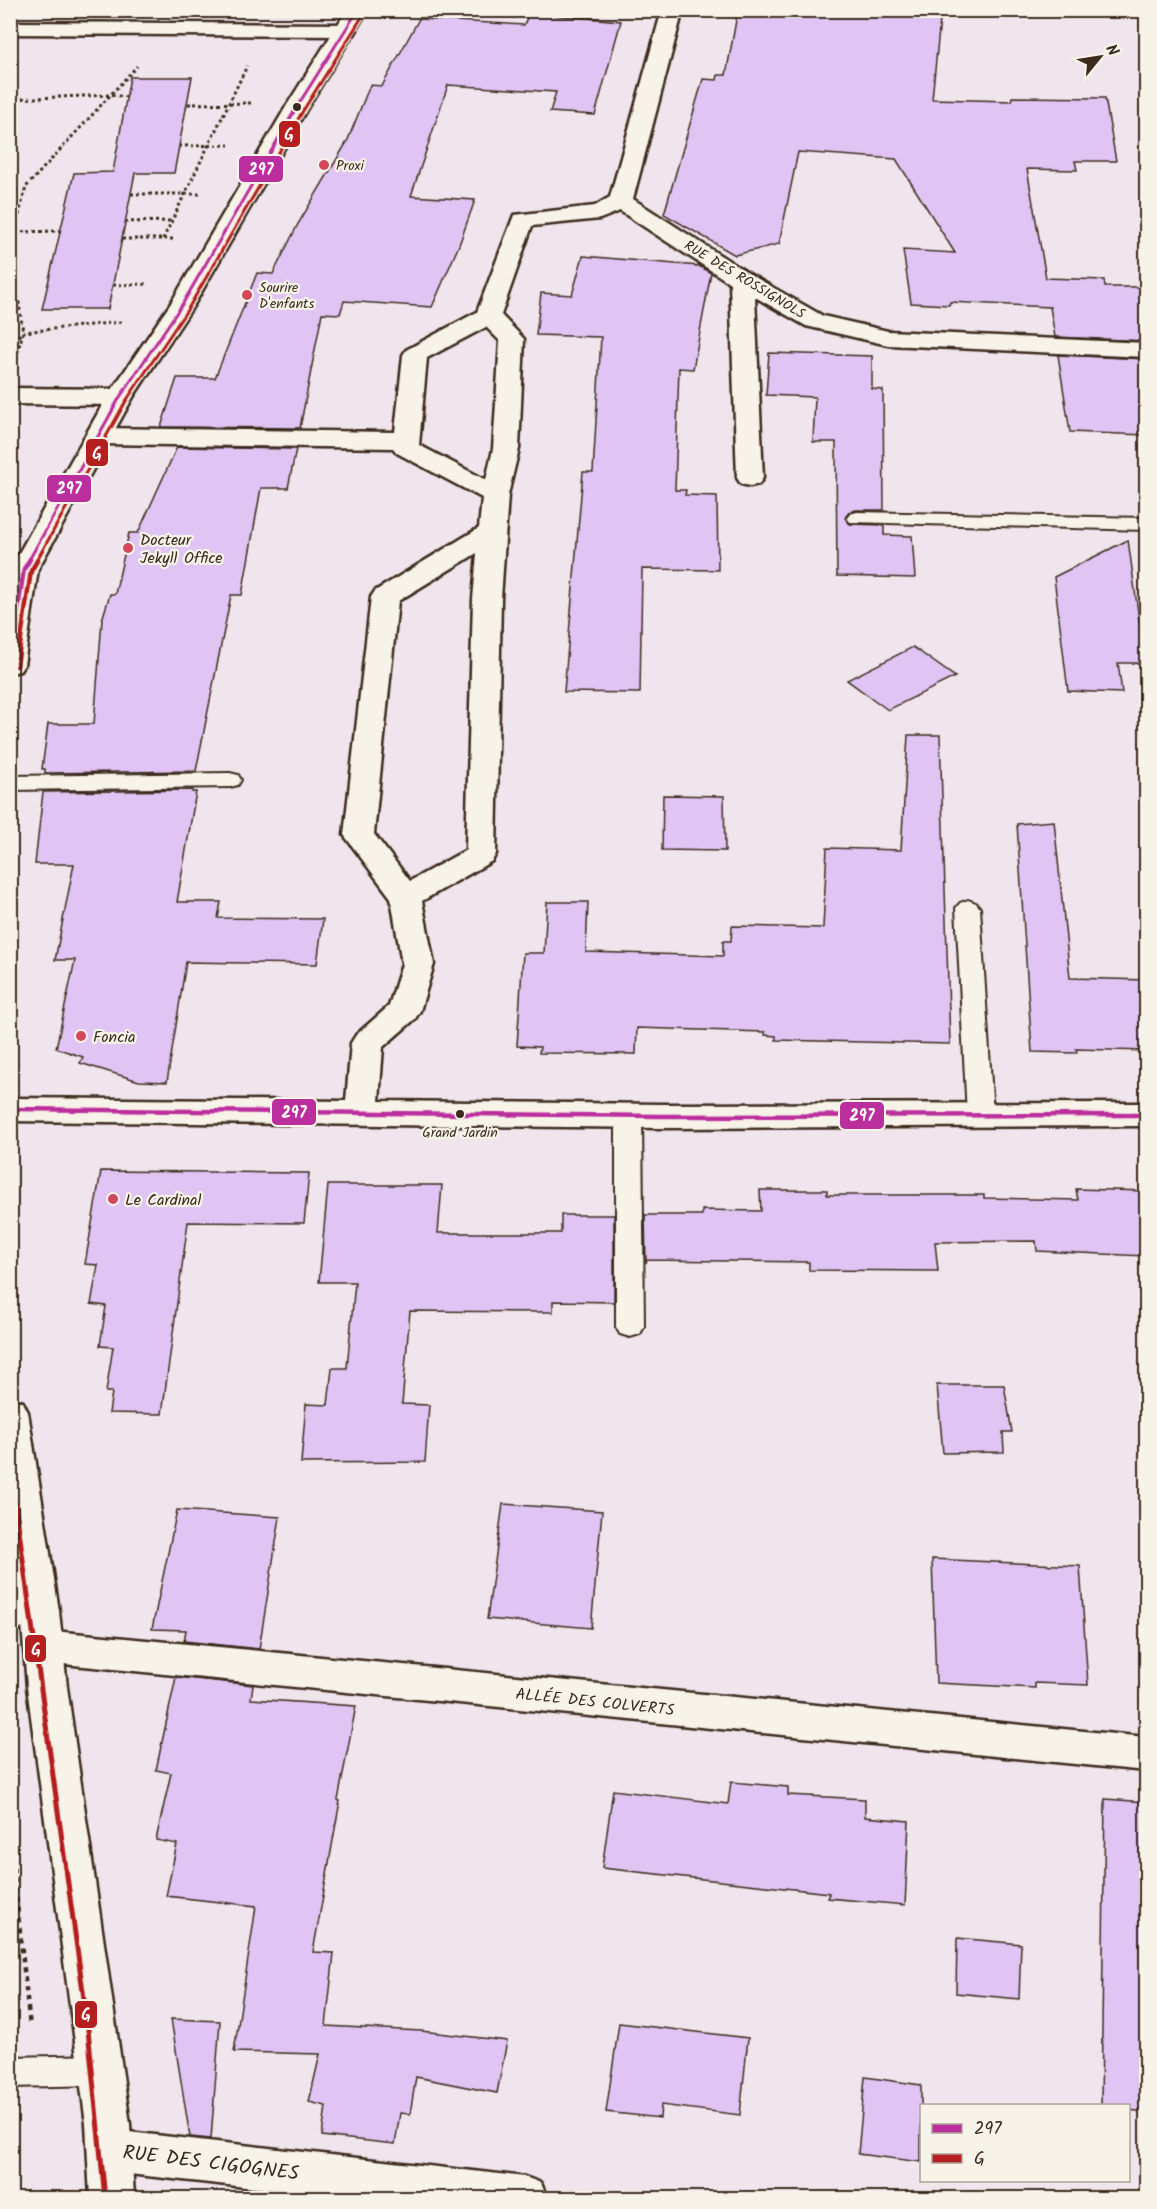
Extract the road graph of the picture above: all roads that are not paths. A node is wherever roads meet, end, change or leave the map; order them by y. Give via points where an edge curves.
1 (674, 10) edge
2 (352, 20) edge
3 (10, 28) edge
4 (621, 201) junction
5 (742, 280) junction
6 (488, 316) junction
7 (1146, 350) edge
8 (10, 396) edge
9 (120, 397) junction
10 (99, 436) junction
11 (407, 441) junction
12 (750, 478) dead end
13 (495, 495) junction
14 (857, 518) dead end
15 (1146, 524) edge
16 (492, 532) junction
17 (10, 666) edge
18 (230, 780) dead end
19 (10, 783) edge
20 (406, 897) junction
21 (968, 908) dead end
22 (10, 1109) edge
23 (361, 1114) junction
24 (1146, 1114) edge
25 (980, 1115) junction
26 (629, 1116) junction
27 (630, 1327) dead end
28 (10, 1412) edge
29 (31, 1623) edge
30 (1146, 1754) edge
31 (100, 2070) junction
32 (24, 2072) edge
33 (111, 2151) junction
34 (112, 2199) edge
35 (525, 2199) edge

1 - 4 street
2 - 3 street
2 - 9 street via 183,303
4 - 5 street, RUE DES ROSSIGNOLS
4 - 6 street via 600,212 522,220
5 - 7 street, RUE DES ROSSIGNOLS via 815,321 888,338
5 - 12 street
6 - 11 street via 415,355
6 - 13 street via 512,339 506,449
8 - 9 street
9 - 10 street
10 - 11 street
10 - 17 street via 24,569
11 - 13 street via 406,448
13 - 16 street
14 - 15 lane
16 - 20 street via 481,854
16 - 20 street via 385,597 359,835
18 - 19 lane
20 - 23 street via 418,964 404,1011 367,1043
21 - 25 lane
22 - 23 street
23 - 26 street
24 - 25 street
25 - 26 street
26 - 27 lane
28 - 29 street
29 - 30 street, ALLÉE DES COLVERTS
29 - 31 street
31 - 32 lane
31 - 33 street
33 - 34 street
33 - 35 street, RUE DES CIGOGNES

